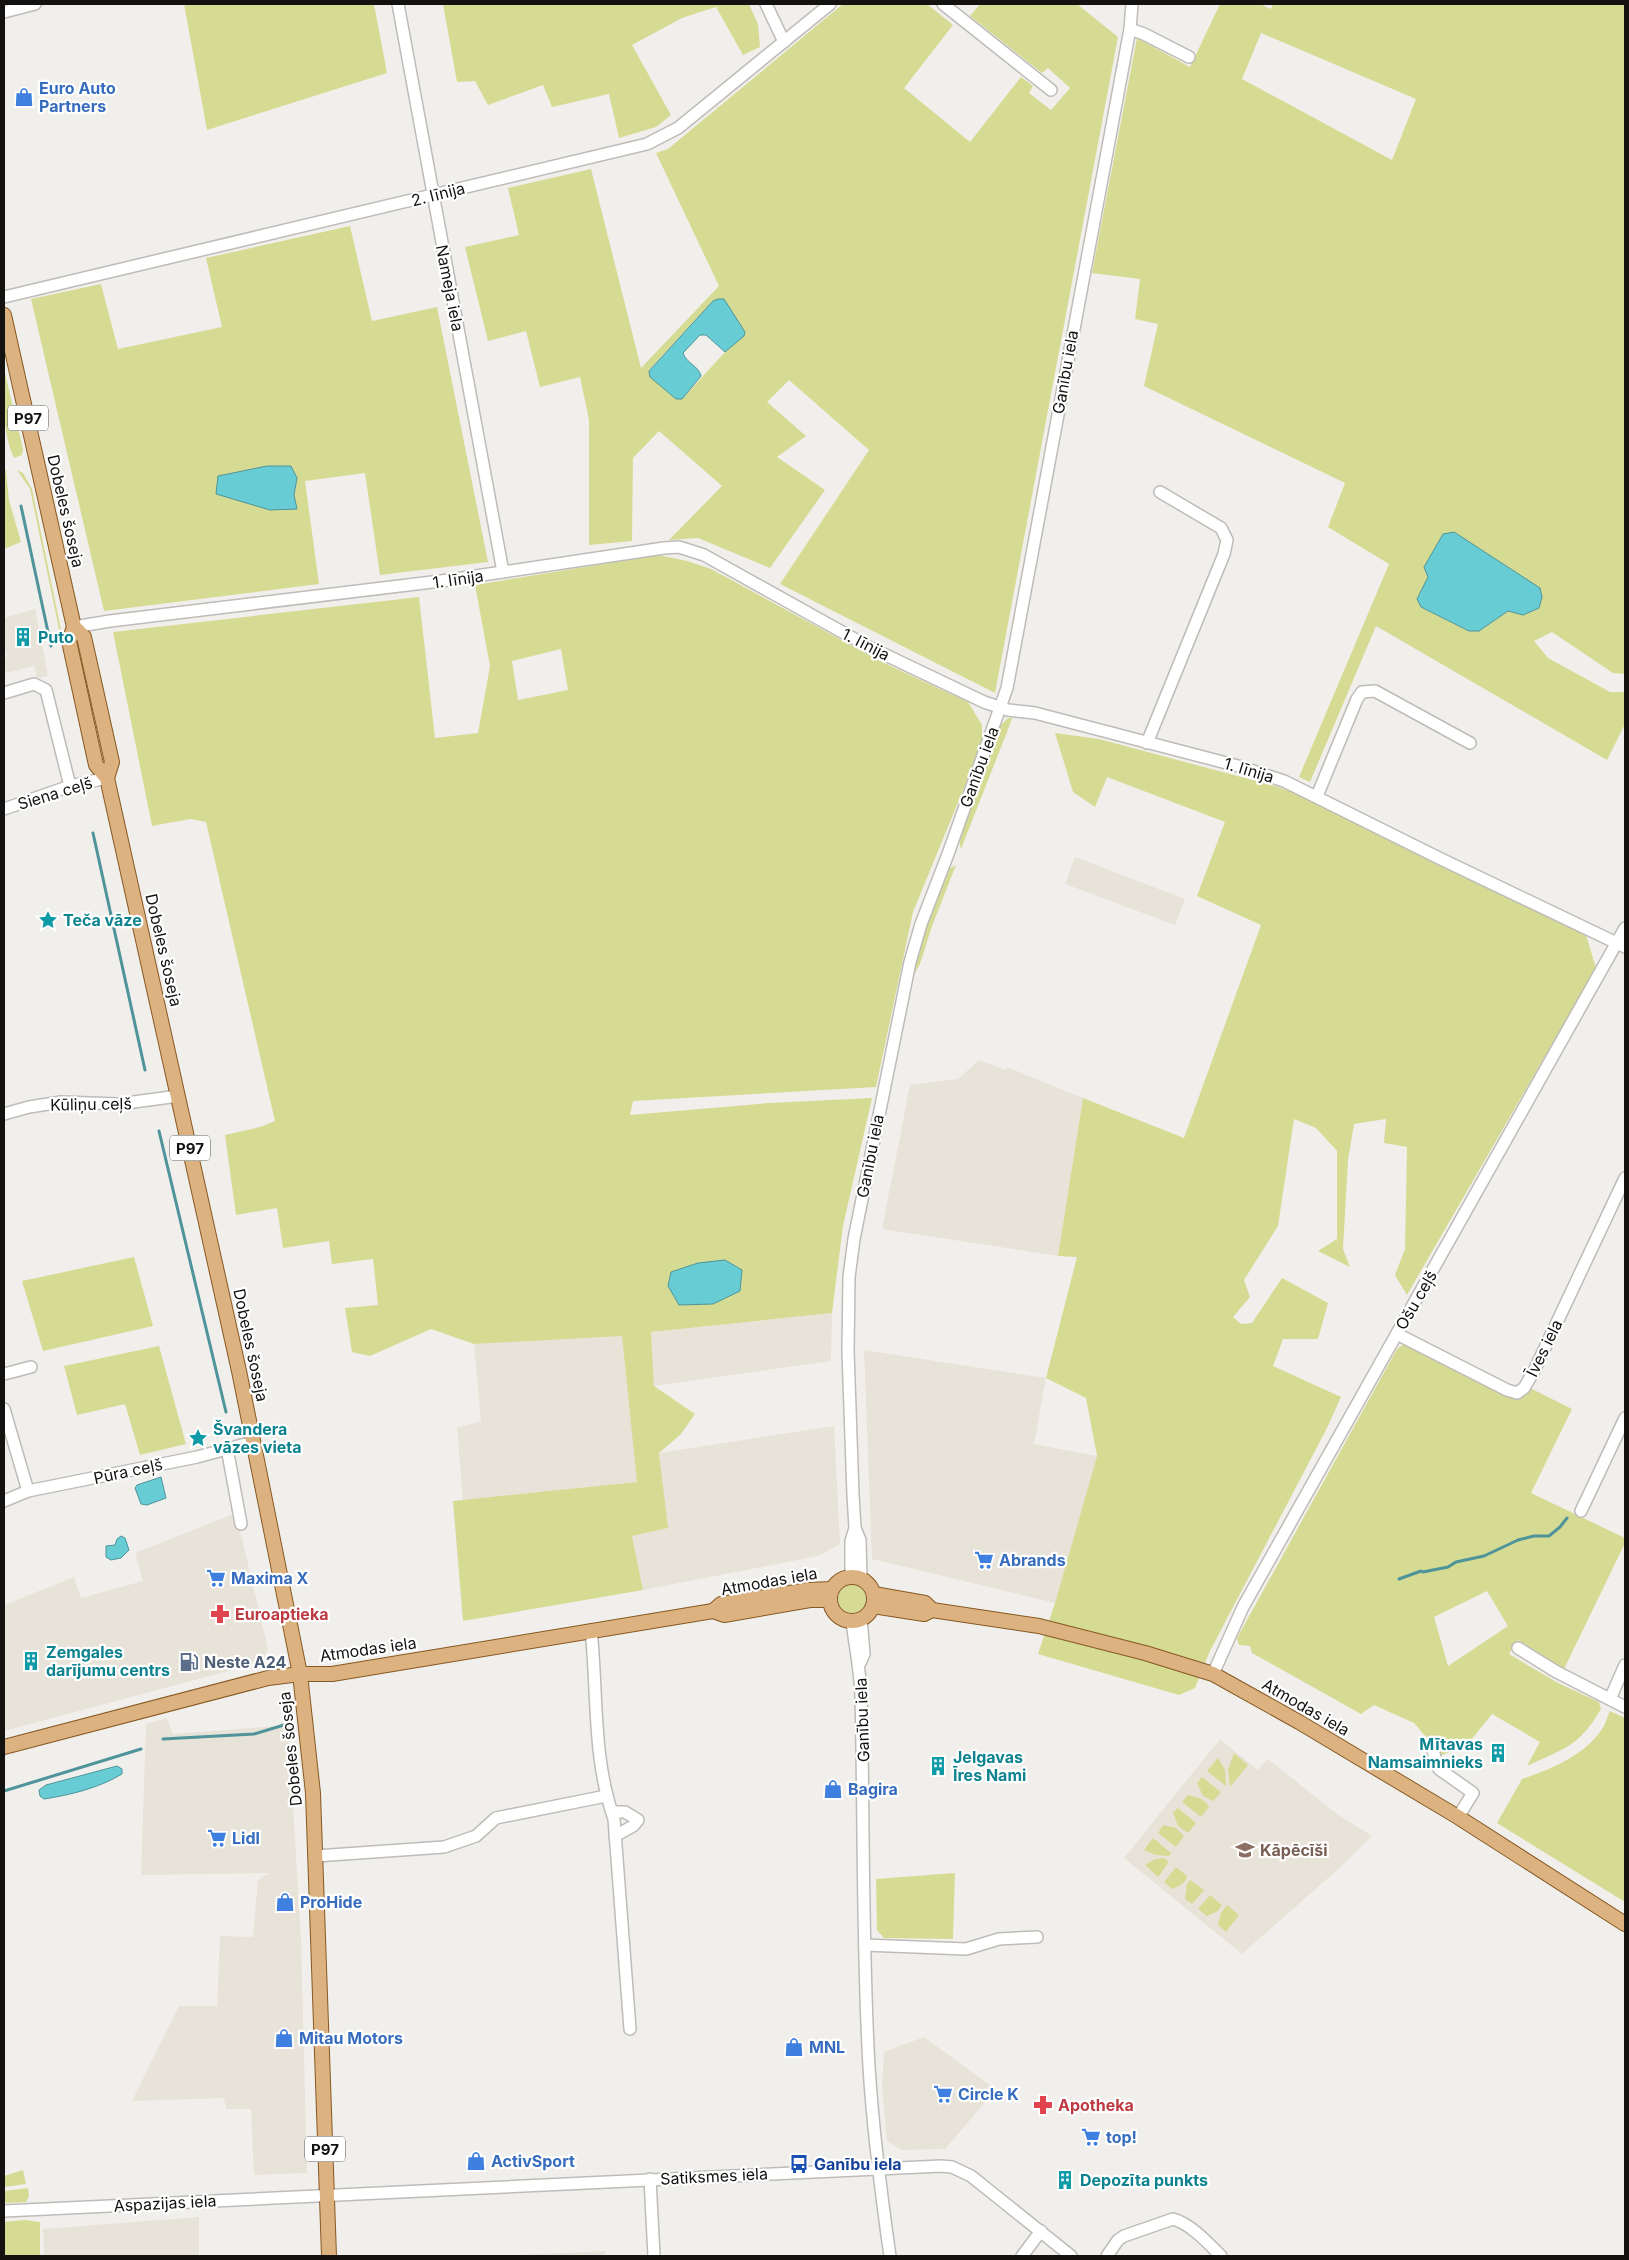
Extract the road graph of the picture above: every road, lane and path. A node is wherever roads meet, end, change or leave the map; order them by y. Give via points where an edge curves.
1 (35, 4) edge
2 (398, 4) edge
3 (766, 4) edge
4 (830, 4) edge
5 (943, 4) edge
6 (1132, 4) edge
7 (4, 12) edge
8 (1130, 30) junction
9 (784, 42) junction
10 (1189, 57) dead end
11 (1051, 90) dead end
12 (432, 195) junction
13 (4, 296) edge
14 (4, 314) edge
15 (1160, 492) dead end
16 (504, 572) junction
17 (74, 627) junction
18 (4, 693) edge
19 (1001, 708) junction
20 (1146, 743) junction
21 (1470, 743) dead end
22 (107, 778) junction
23 (70, 786) junction
24 (1317, 796) junction
25 (4, 809) edge
26 (1625, 928) edge
27 (1622, 945) edge
28 (178, 1096) junction
29 (4, 1114) edge
30 (1625, 1178) edge
31 (1397, 1334) junction
32 (31, 1367) dead end
33 (4, 1374) edge
34 (4, 1409) edge
35 (1625, 1418) edge
36 (254, 1442) junction
37 (227, 1448) junction
38 (28, 1491) junction
39 (4, 1501) edge
40 (1581, 1511) dead end
41 (242, 1524) dead end
42 (856, 1578) junction
43 (831, 1594) junction
44 (873, 1600) junction
45 (857, 1620) junction
46 (591, 1630) junction
47 (1518, 1648) dead end
48 (1625, 1665) edge
49 (300, 1674) junction
50 (1212, 1674) junction
51 (1610, 1699) junction
52 (1625, 1707) edge
53 (4, 1748) edge
54 (1432, 1748) dead end
55 (606, 1796) junction
56 (612, 1812) junction
57 (1458, 1816) junction
58 (615, 1836) junction
59 (316, 1856) junction
60 (1625, 1924) edge
61 (1037, 1937) dead end
62 (865, 1945) junction
63 (630, 2029) dead end
64 (878, 2168) junction
65 (650, 2179) junction
66 (327, 2195) junction
67 (4, 2211) edge
68 (1041, 2231) junction
69 (330, 2256) edge
70 (654, 2256) edge
71 (890, 2256) edge
72 (1022, 2256) edge
73 (1071, 2256) edge
74 (1107, 2256) edge
75 (1221, 2256) edge

1 - 7 street
2 - 12 street, Nameja iela
3 - 9 street
4 - 9 street, 2. līnija
5 - 11 street
6 - 8 street, Ganību iela
8 - 10 street
8 - 19 street, Ganību iela
9 - 12 street, 2. līnija via 678,128 647,144
12 - 13 street, 2. līnija
12 - 16 street, Nameja iela
14 - 17 main road, Dobeles šoseja / P97
15 - 20 street via 1221,528 1226,540 1224,554
16 - 17 street, 1. līnija
16 - 19 street, 1. līnija via 679,547 732,569 869,647
17 - 22 main road, Dobeles šoseja / P97 via 84,637 112,762
18 - 23 street via 34,684 46,690
19 - 20 street, 1. līnija via 1035,713
19 - 42 street, Ganību iela via 910,962 854,1239 849,1277 848,1351 855,1528 860,1540
20 - 24 street, 1. līnija via 1238,766
21 - 24 street via 1375,691 1362,692
22 - 23 street, Siena ceļš
22 - 28 main road, Dobeles šoseja / P97
23 - 25 street, Siena ceļš
24 - 27 street, 1. līnija
26 - 27 street, Ošu ceļš
27 - 31 street, Ošu ceļš
28 - 29 street, Kūliņu ceļš via 120,1104 61,1102 29,1106
28 - 36 main road, Dobeles šoseja / P97
30 - 31 street, Īves iela via 1534,1371 1517,1393
31 - 50 street, Ošu ceļš via 1243,1607
32 - 33 street
34 - 38 street
35 - 40 street
36 - 37 street, Pūra ceļš
36 - 49 main road, Dobeles šoseja / P97
37 - 38 street, Pūra ceļš
37 - 41 street
38 - 39 street, Pūra ceļš
42 - 43 main road via 840,1580
42 - 44 main road via 869,1585
43 - 45 main road via 834,1613
43 - 46 main road, Atmodas iela via 808,1590 721,1604 713,1612
44 - 45 main road via 869,1614
44 - 50 main road, Atmodas iela via 925,1603 932,1610 1039,1626 1145,1652
45 - 62 street, Ganību iela
46 - 49 main road, Atmodas iela via 338,1673
46 - 55 street via 598,1760
47 - 51 street via 1554,1671
48 - 51 street
49 - 53 main road, Atmodas iela via 268,1678
49 - 59 main road, Dobeles šoseja / P97 via 313,1793
50 - 57 main road, Atmodas iela
51 - 52 street
54 - 57 street via 1439,1769 1474,1793
55 - 56 street
55 - 59 street via 496,1818 476,1836 444,1847
56 - 58 street
56 - 58 street via 625,1812 638,1820
57 - 60 main road, Atmodas iela
58 - 63 street
59 - 66 main road, Dobeles šoseja / P97
61 - 62 street via 999,1938 966,1949
62 - 64 street, Ganību iela
64 - 65 street, Satiksmes iela
64 - 68 street, Satiksmes iela via 941,2166 958,2170 971,2176
64 - 71 street, Ganību iela
65 - 66 street, Satiksmes iela
65 - 70 street
66 - 67 street, Aspazijas iela
66 - 69 main road, Dobeles šoseja / P97
68 - 72 street
68 - 73 street, Satiksmes iela
74 - 75 street via 1124,2236 1174,2219 1181,2221

